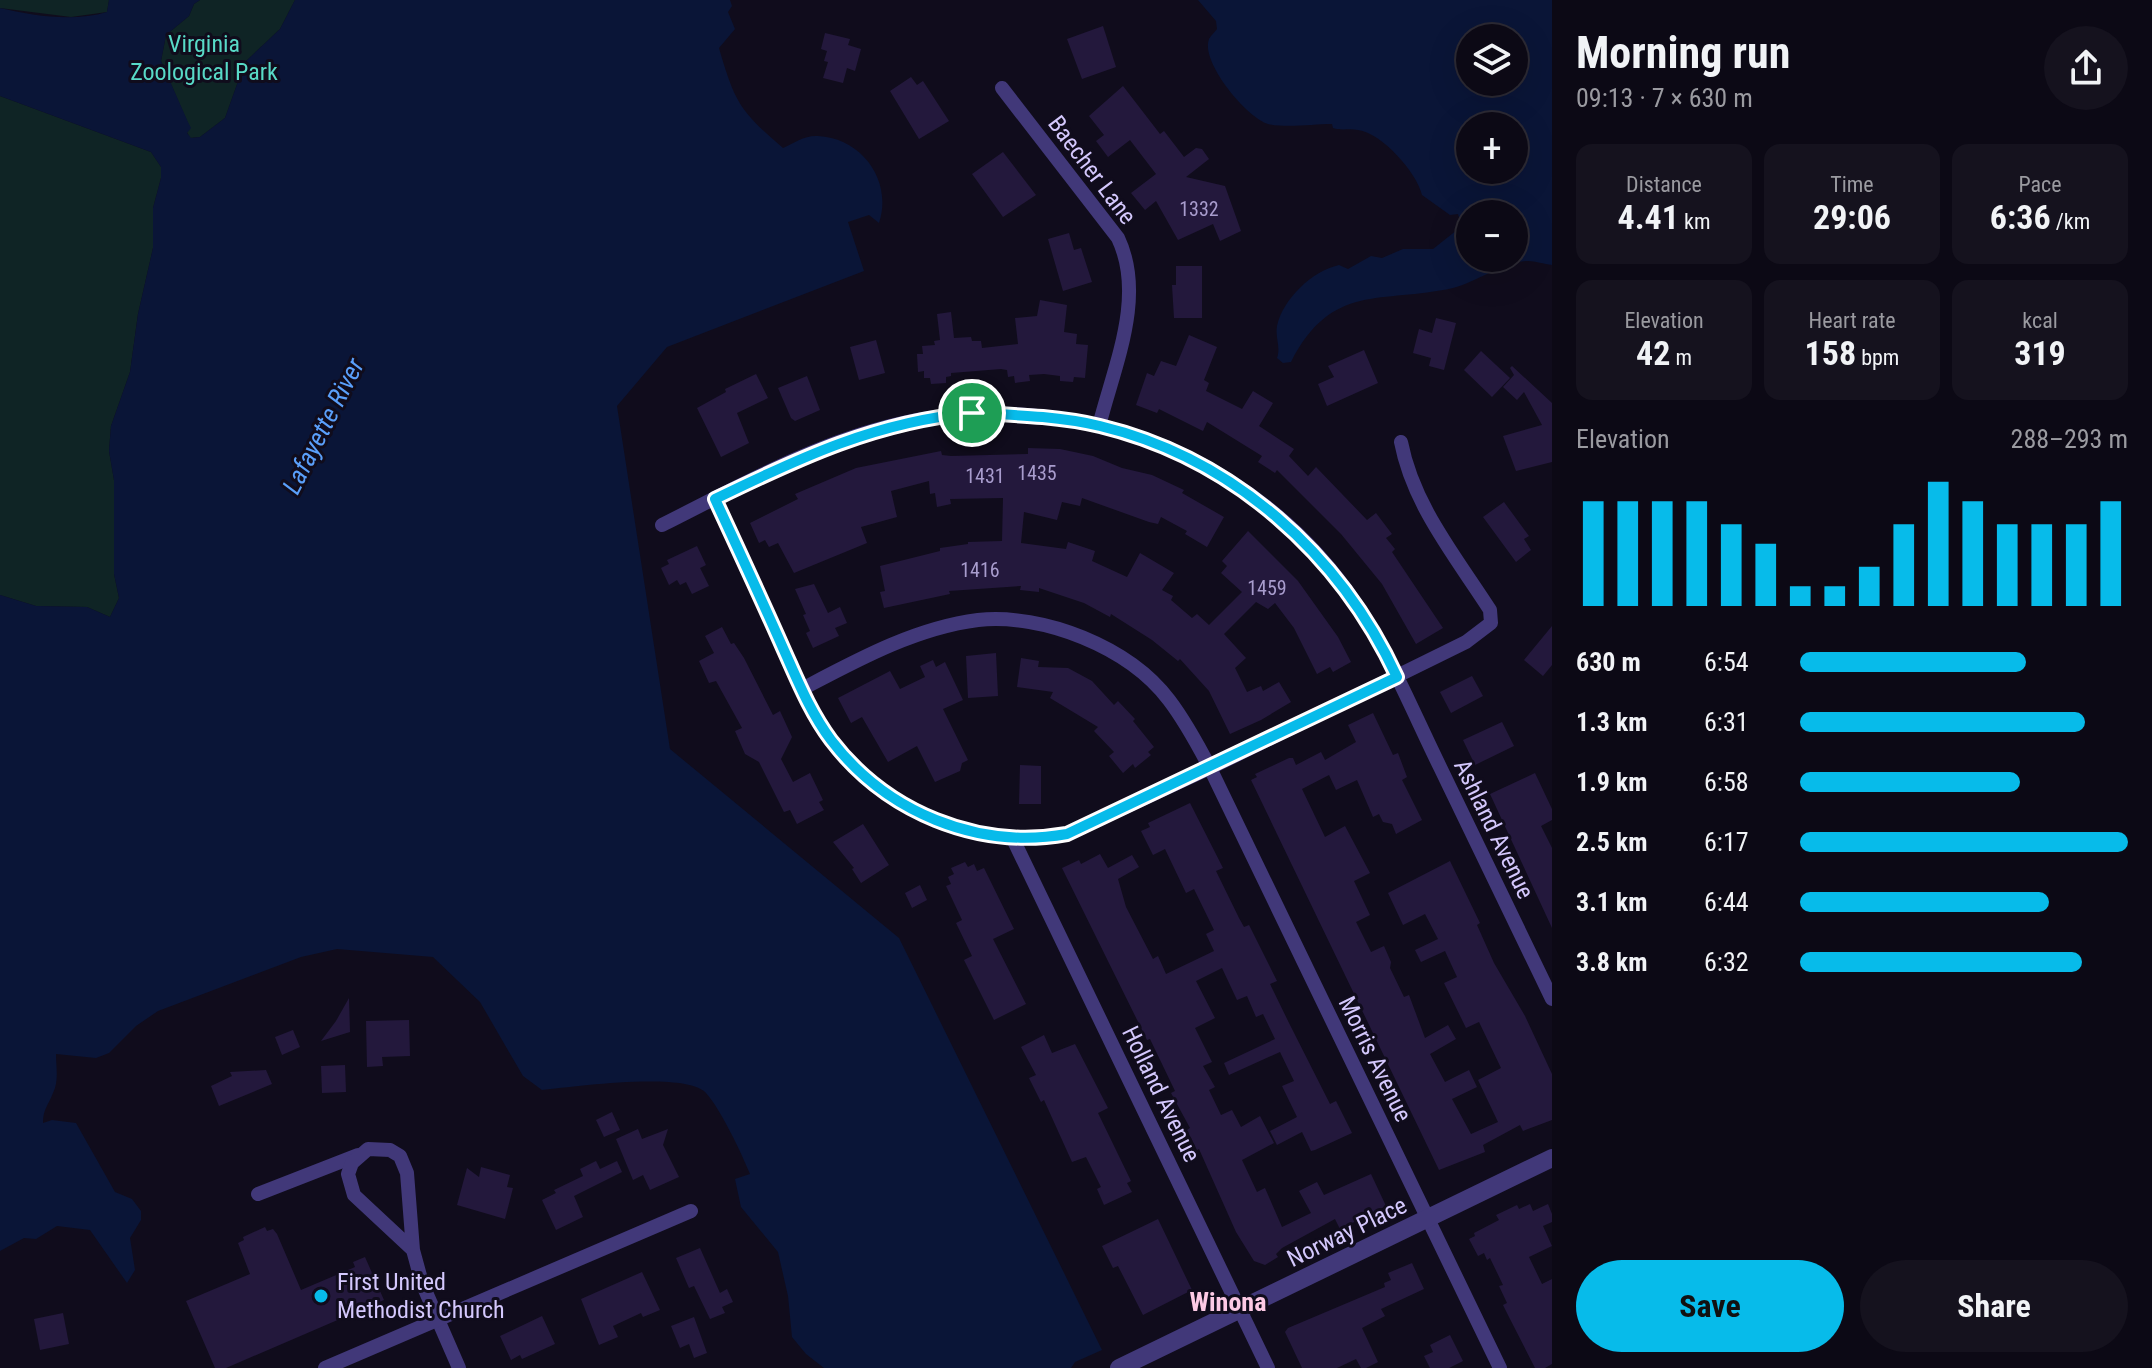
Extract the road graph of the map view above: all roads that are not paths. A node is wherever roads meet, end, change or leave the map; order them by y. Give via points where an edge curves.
1 (1002, 88) dead end
2 (1099, 426) junction
3 (1401, 442) dead end
4 (715, 499) junction
5 (662, 525) dead end
6 (1397, 677) junction
7 (802, 689) junction
8 (1210, 768) junction
9 (1013, 839) junction
10 (1552, 999) edge
11 (359, 1154) junction
12 (1552, 1158) edge
13 (258, 1194) dead end
14 (691, 1211) dead end
15 (1427, 1219) junction
16 (413, 1250) junction
17 (1240, 1311) junction
18 (438, 1319) junction
19 (325, 1368) edge
20 (459, 1368) edge
21 (1119, 1368) edge
22 (1268, 1368) edge
23 (1500, 1368) edge

1 - 2 street, Baecher Lane via 1118,238 1126,256 1129,308
2 - 4 street, Ashland Avenue via 1020,415 934,416 843,440
2 - 6 street, Ashland Avenue via 1186,456 1265,506 1308,546 1355,602
3 - 6 street via 1416,494 1492,616 1488,629
4 - 5 street, Ashland Avenue
4 - 7 street
6 - 8 street
6 - 10 street, Ashland Avenue
7 - 8 street, Morris Avenue via 863,657 946,627 978,620 1033,622 1094,643 1149,680 1168,698
7 - 9 street via 831,739 884,791 931,818
8 - 9 street via 1067,834
8 - 15 street, Morris Avenue
9 - 17 street, Holland Avenue
11 - 13 street
11 - 16 street via 348,1174 354,1195
11 - 16 street via 379,1147 406,1166
12 - 15 street, Norway Place
14 - 18 street
15 - 17 street, Norway Place
15 - 23 street, Morris Avenue
16 - 18 street
17 - 21 street, Norway Place
17 - 22 street, Holland Avenue
18 - 19 street
18 - 20 street

